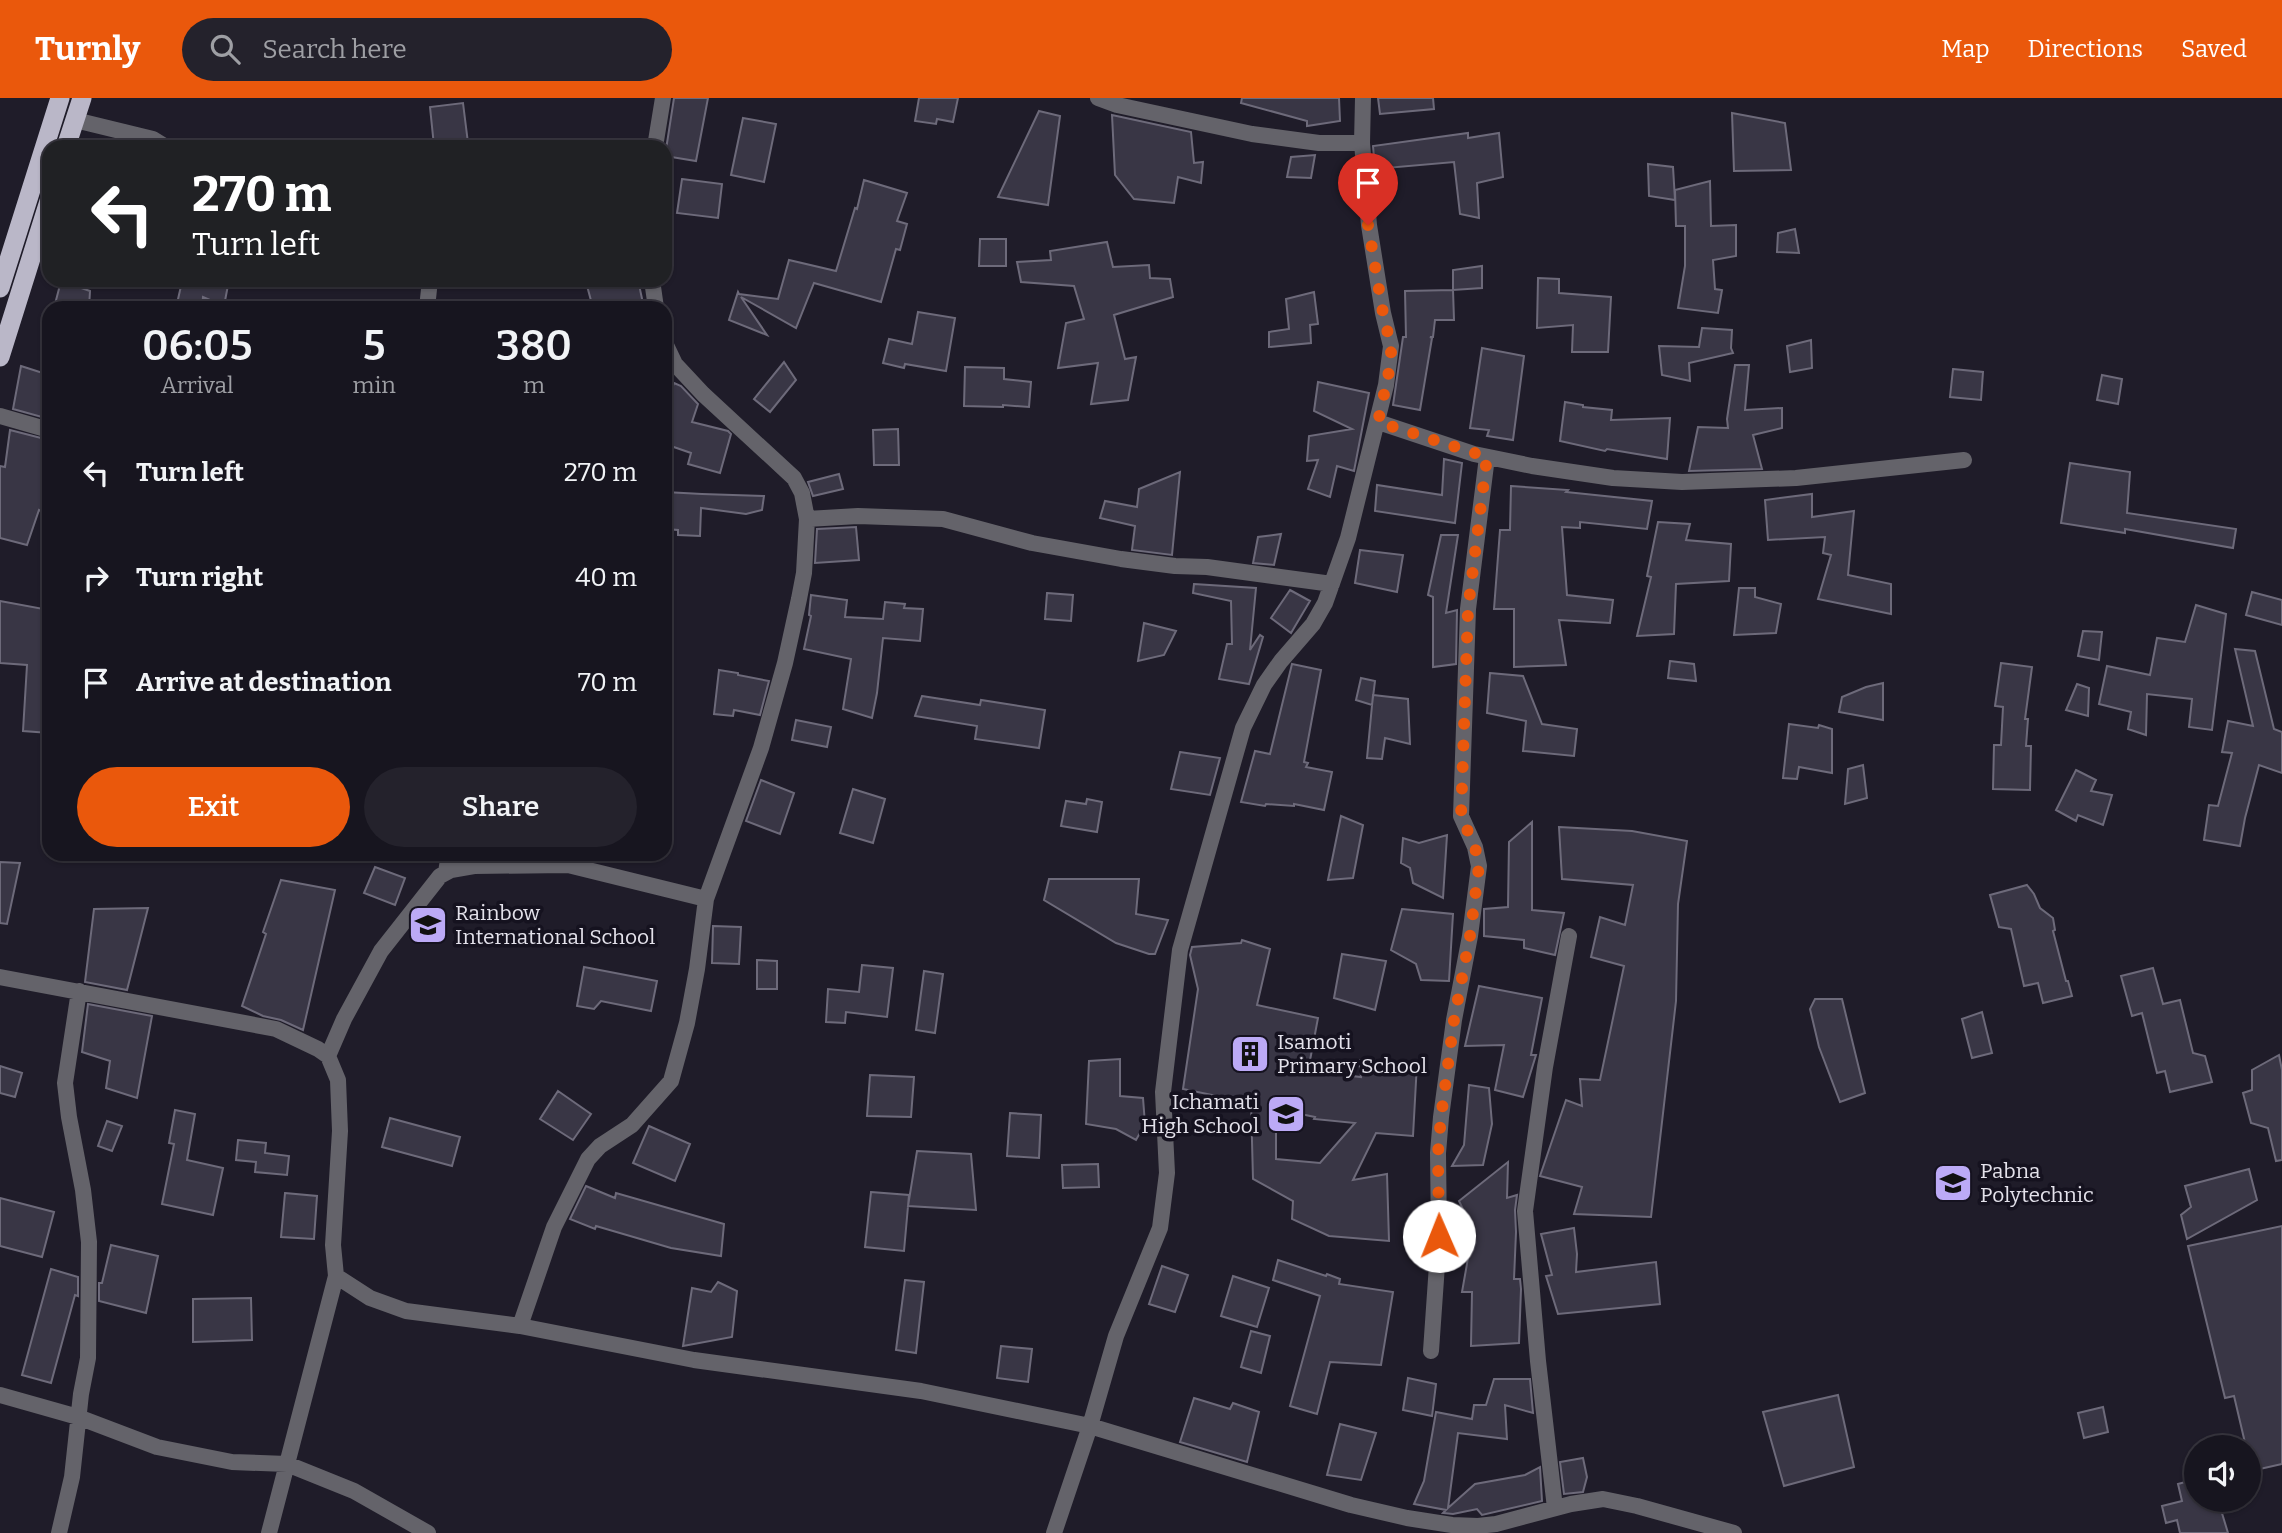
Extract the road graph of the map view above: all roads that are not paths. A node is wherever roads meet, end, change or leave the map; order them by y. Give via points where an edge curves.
1 (60, 98) edge
2 (82, 98) edge
3 (663, 98) edge
4 (1098, 98) edge
5 (1363, 98) edge
6 (75, 120) junction
7 (47, 140) edge
8 (68, 140) edge
9 (155, 140) edge
10 (656, 140) edge
11 (1362, 143) junction
12 (42, 155) edge
13 (42, 223) edge
14 (0, 288) edge
15 (0, 357) edge
16 (672, 357) edge
17 (0, 416) edge
18 (1378, 422) junction
19 (42, 428) edge
20 (1487, 457) junction
21 (1964, 460) dead end
22 (807, 519) junction
23 (1332, 584) junction
24 (448, 861) edge
25 (446, 872) junction
26 (706, 899) junction
27 (1569, 936) dead end
28 (0, 977) edge
29 (79, 991) junction
30 (328, 1056) junction
31 (336, 1276) junction
32 (520, 1326) junction
33 (1431, 1351) dead end
34 (0, 1395) edge
35 (78, 1417) junction
36 (1090, 1426) junction
37 (287, 1464) junction
38 (1555, 1508) junction
39 (59, 1533) edge
40 (269, 1533) edge
41 (428, 1533) edge
42 (1054, 1533) edge
43 (1734, 1533) edge

1 - 7 highway
2 - 6 highway
3 - 10 street
4 - 11 street via 1252,134 1319,143
5 - 11 street
6 - 8 highway
6 - 9 street
11 - 18 street via 1368,225 1391,346
12 - 14 highway
13 - 15 highway
16 - 22 street via 703,394 794,478
17 - 19 street
18 - 20 street
18 - 23 street
20 - 21 street via 1613,478 1682,482 1796,478
20 - 33 street via 1468,609 1461,816 1479,866 1441,1117
22 - 23 street via 943,519 1032,543 1121,559
22 - 26 street via 804,573 785,663 761,748
23 - 36 street via 1313,625 1264,685 1243,728 1180,950 1163,1092 1167,1173 1160,1228 1116,1336
24 - 25 street
25 - 26 street via 474,866 568,865
25 - 30 street via 381,951
26 - 32 street via 687,1023 671,1081 632,1125 588,1159 554,1227
27 - 38 street via 1525,1211
28 - 29 street
29 - 30 street via 276,1029
29 - 35 street via 65,1083 89,1242 88,1358
30 - 31 street via 338,1080 340,1131 333,1256
31 - 32 street via 370,1298 406,1311
31 - 37 street
32 - 36 street via 694,1360 921,1391
34 - 35 street
35 - 37 street via 156,1447 232,1462
35 - 39 street via 72,1477
36 - 38 street via 1407,1518 1478,1527
36 - 42 street
37 - 40 street
37 - 41 street via 354,1491
38 - 43 street via 1603,1499

